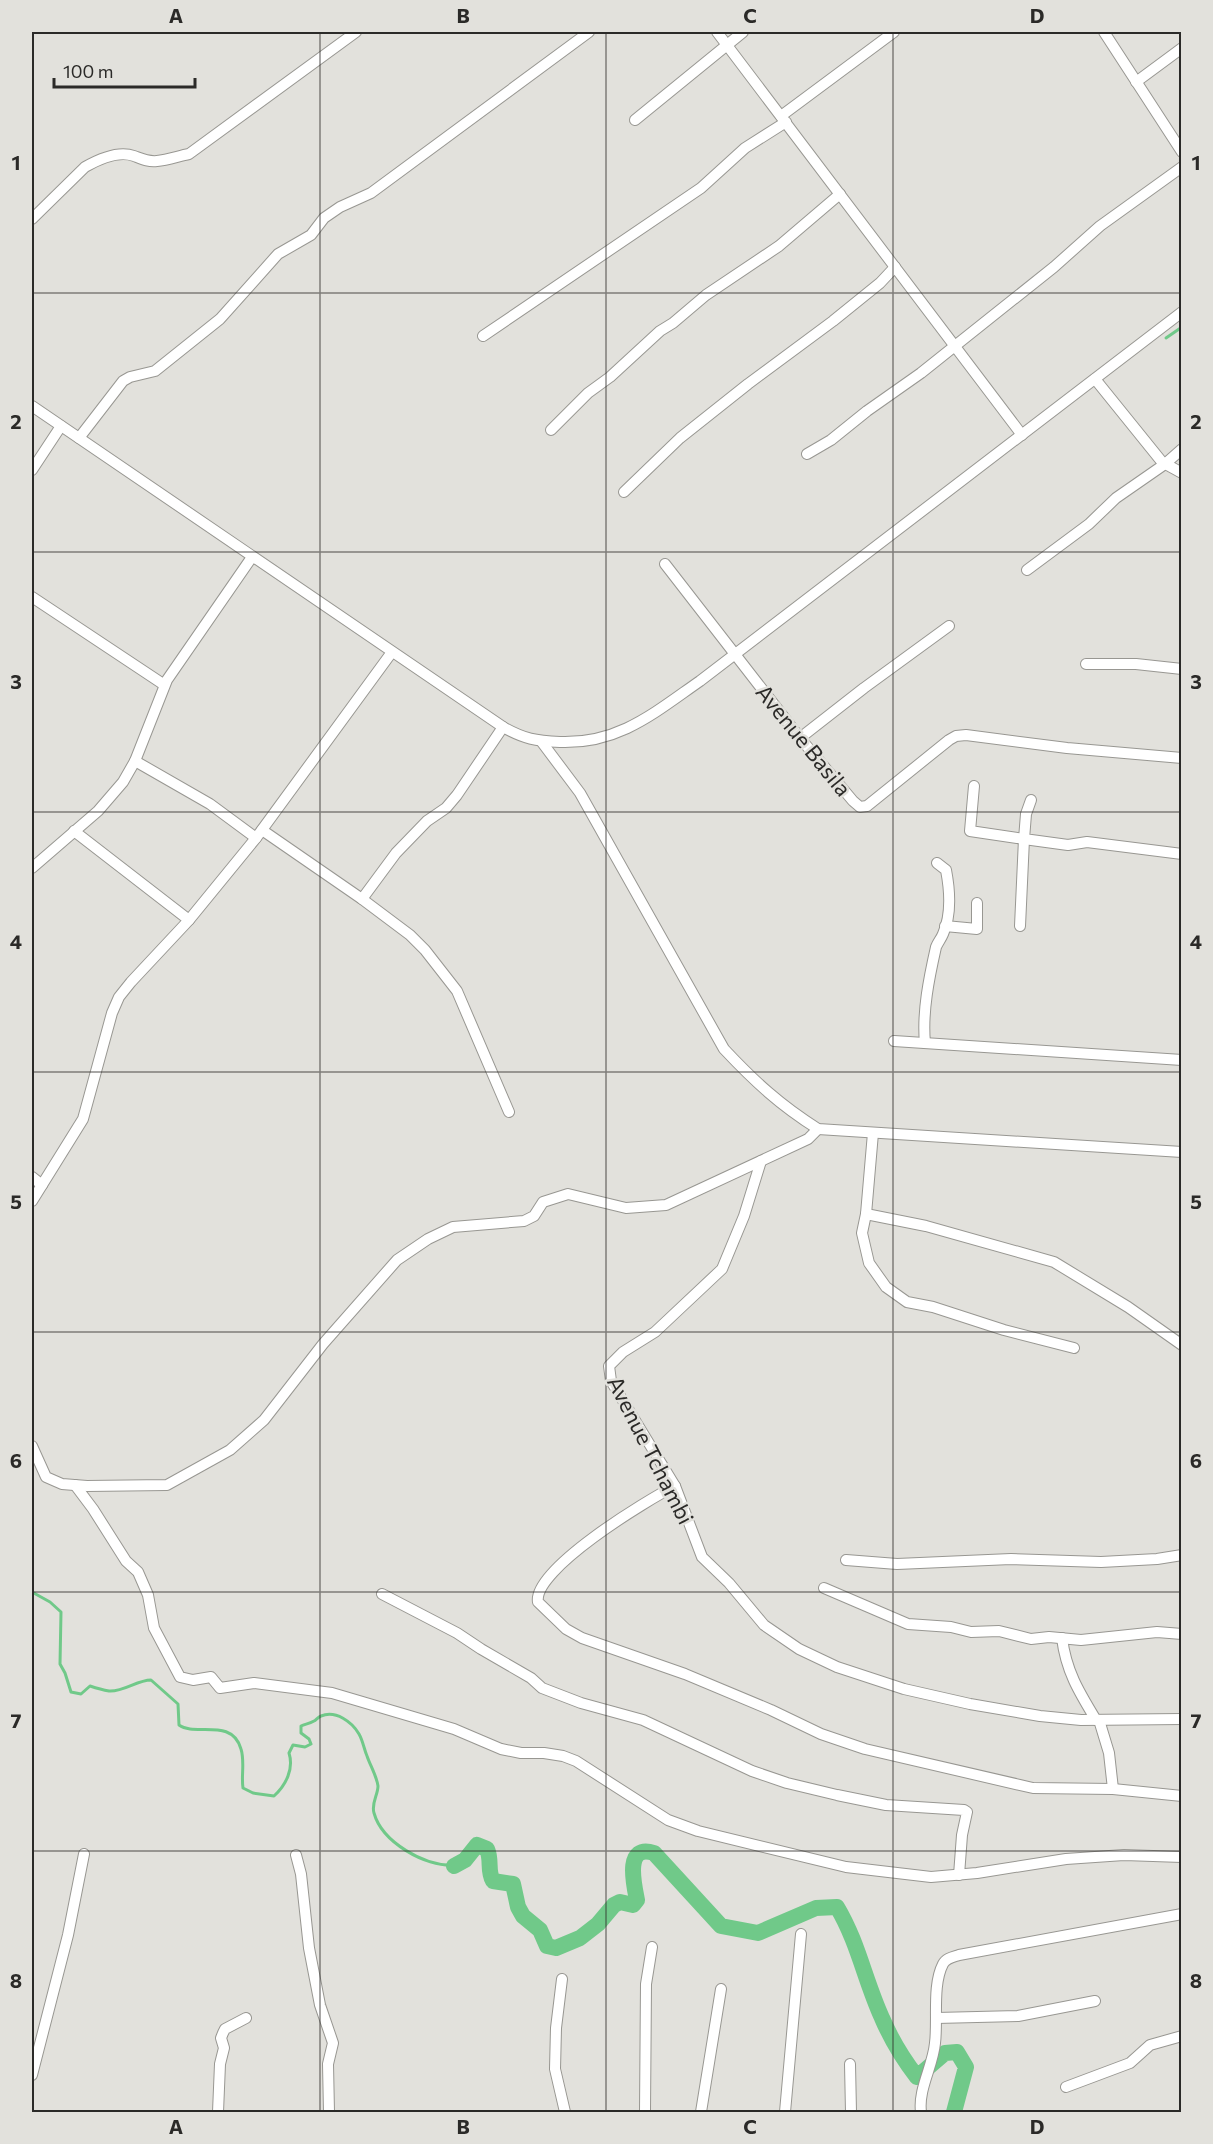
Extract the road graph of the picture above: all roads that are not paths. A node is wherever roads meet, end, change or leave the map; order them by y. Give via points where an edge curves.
1 (356, 32) edge
2 (589, 32) edge
3 (717, 32) edge
4 (743, 32) edge
5 (894, 32) edge
6 (1104, 32) edge
7 (727, 44) junction
8 (1182, 48) edge
9 (1136, 82) junction
10 (784, 119) junction
11 (634, 120) dead end
12 (1182, 152) edge
13 (1182, 167) edge
14 (840, 194) junction
15 (32, 219) edge
16 (895, 267) junction
17 (1182, 312) edge
18 (483, 336) dead end
19 (955, 346) junction
20 (1095, 379) junction
21 (32, 406) edge
22 (61, 426) junction
23 (552, 430) dead end
24 (1022, 435) junction
25 (79, 438) junction
26 (1182, 449) edge
27 (807, 454) dead end
28 (1165, 464) junction
29 (32, 470) edge
30 (1182, 473) edge
31 (624, 492) dead end
32 (252, 557) junction
33 (665, 564) dead end
34 (1027, 570) dead end
35 (32, 597) edge
36 (949, 626) dead end
37 (392, 652) junction
38 (735, 655) junction
39 (1086, 664) dead end
40 (1182, 669) edge
41 (163, 684) dead end
42 (503, 727) junction
43 (800, 738) junction
44 (540, 741) junction
45 (1182, 758) edge
46 (135, 761) junction
47 (974, 786) dead end
48 (1031, 800) dead end
49 (74, 831) junction
50 (259, 834) junction
51 (1024, 839) junction
52 (1182, 854) edge
53 (937, 863) dead end
54 (32, 868) edge
55 (363, 899) junction
56 (977, 903) dead end
57 (189, 920) junction
58 (945, 926) junction
59 (1020, 926) dead end
60 (894, 1041) dead end
61 (925, 1043) junction
62 (1182, 1060) edge
63 (509, 1112) dead end
64 (818, 1129) junction
65 (873, 1133) junction
66 (1182, 1152) edge
67 (761, 1161) junction
68 (32, 1177) edge
69 (42, 1185) junction
70 (32, 1201) edge
71 (866, 1214) junction
72 (1182, 1345) edge
73 (1074, 1348) dead end
74 (32, 1446) edge
75 (75, 1485) junction
76 (675, 1486) junction
77 (1182, 1555) edge
78 (846, 1560) dead end
79 (824, 1588) dead end
80 (382, 1594) dead end
81 (1182, 1634) edge
82 (1062, 1638) junction
83 (1182, 1719) edge
84 (1097, 1720) junction
85 (1113, 1789) junction
86 (1182, 1796) edge
87 (84, 1854) dead end
88 (297, 1855) dead end
89 (1182, 1857) edge
90 (959, 1875) junction
91 (1182, 1914) edge
92 (801, 1934) dead end
93 (652, 1947) dead end
94 (562, 1979) dead end
95 (722, 1989) dead end
96 (1095, 2001) dead end
97 (246, 2018) dead end
98 (936, 2018) junction
99 (1182, 2036) edge
100 (35, 2048) edge
101 (850, 2064) dead end
102 (32, 2075) edge
103 (1066, 2087) dead end
104 (218, 2112) edge
105 (329, 2112) edge
106 (565, 2112) edge
107 (645, 2112) edge
108 (701, 2112) edge
109 (785, 2112) edge
110 (851, 2112) edge
111 (921, 2112) edge

1 - 15 street via 189,154 156,161 115,155 95,161
2 - 25 street via 371,193 340,207 324,218 311,235 278,254 218,321 154,371 123,381
3 - 7 street
4 - 7 street
5 - 10 street
6 - 9 street
7 - 10 street
7 - 11 street
8 - 9 street
9 - 12 street
10 - 14 street
10 - 18 street via 701,188
13 - 19 street via 1100,226
14 - 16 street
14 - 23 street via 779,246 660,331
16 - 19 street
16 - 31 street via 833,321 680,438
17 - 20 street
19 - 24 street
19 - 27 street
20 - 24 street
20 - 28 street
21 - 22 street
22 - 25 street
22 - 29 street
24 - 38 street
25 - 32 street
26 - 28 street
28 - 30 street
28 - 34 street
32 - 37 street
32 - 46 street via 167,680
33 - 38 street, Avenue Basila
35 - 41 street
36 - 43 street
37 - 42 street
37 - 50 street
38 - 43 street, Avenue Basila
38 - 44 street via 628,729 581,742
39 - 40 street
42 - 44 street via 523,738
42 - 55 street via 457,795 396,853
43 - 45 street, Avenue Basila via 860,807 867,806 949,740 966,735
44 - 64 street via 580,793 724,1049 754,1081
46 - 49 street via 104,804
46 - 50 street
47 - 51 street via 969,831
48 - 51 street
49 - 54 street
49 - 57 street
50 - 55 street
50 - 57 street
51 - 52 street via 1068,845 1121,845
51 - 59 street
53 - 58 street via 946,870 948,881 950,898
55 - 63 street via 410,935 457,991
56 - 58 street via 977,929
57 - 69 street via 119,997 83,1119
58 - 61 street via 937,944 926,1002
60 - 61 street
61 - 62 street
64 - 65 street
64 - 67 street via 808,1139
65 - 66 street
65 - 71 street
67 - 75 street via 662,1206 626,1208 567,1194 543,1202 534,1216 524,1221 449,1228 393,1264 323,1344 267,1418 230,1450 167,1485
67 - 76 street, Avenue Tchambi via 722,1269 655,1332 609,1366 611,1381
68 - 69 street
69 - 70 street
71 - 72 street via 926,1226 1054,1262
71 - 73 street via 862,1233 869,1263 886,1287 907,1302
74 - 75 street via 46,1477
75 - 90 street via 126,1561 138,1572 148,1595 154,1628 180,1677 211,1677 220,1688 254,1683 337,1694 454,1730 501,1749 563,1756 668,1820 698,1831 846,1867 931,1877
76 - 84 street, Avenue Tchambi via 702,1557 764,1625 800,1649 837,1667 904,1689 1040,1716
76 - 85 street via 646,1501 574,1553 547,1578 537,1596 538,1602 566,1629 865,1749 1033,1788
77 - 78 street via 1101,1562 1011,1559 897,1564
79 - 82 street via 908,1624
80 - 90 street via 457,1633 542,1688 643,1720 752,1771 886,1805 964,1810 967,1812
81 - 82 street
82 - 84 street via 1074,1682
83 - 84 street, Avenue Tchambi
84 - 85 street via 1109,1753
85 - 86 street
87 - 100 street via 68,1935
88 - 105 street via 309,1948 320,2005 333,2043 328,2064
89 - 90 street via 1066,1858
91 - 98 street via 946,1960 938,1983
92 - 109 street
93 - 107 street via 646,1984
94 - 106 street via 555,2069
95 - 108 street
96 - 98 street via 1018,2016
97 - 104 street via 222,2033
98 - 111 street via 936,2042
99 - 103 street via 1150,2045 1130,2063
100 - 102 street
101 - 110 street

